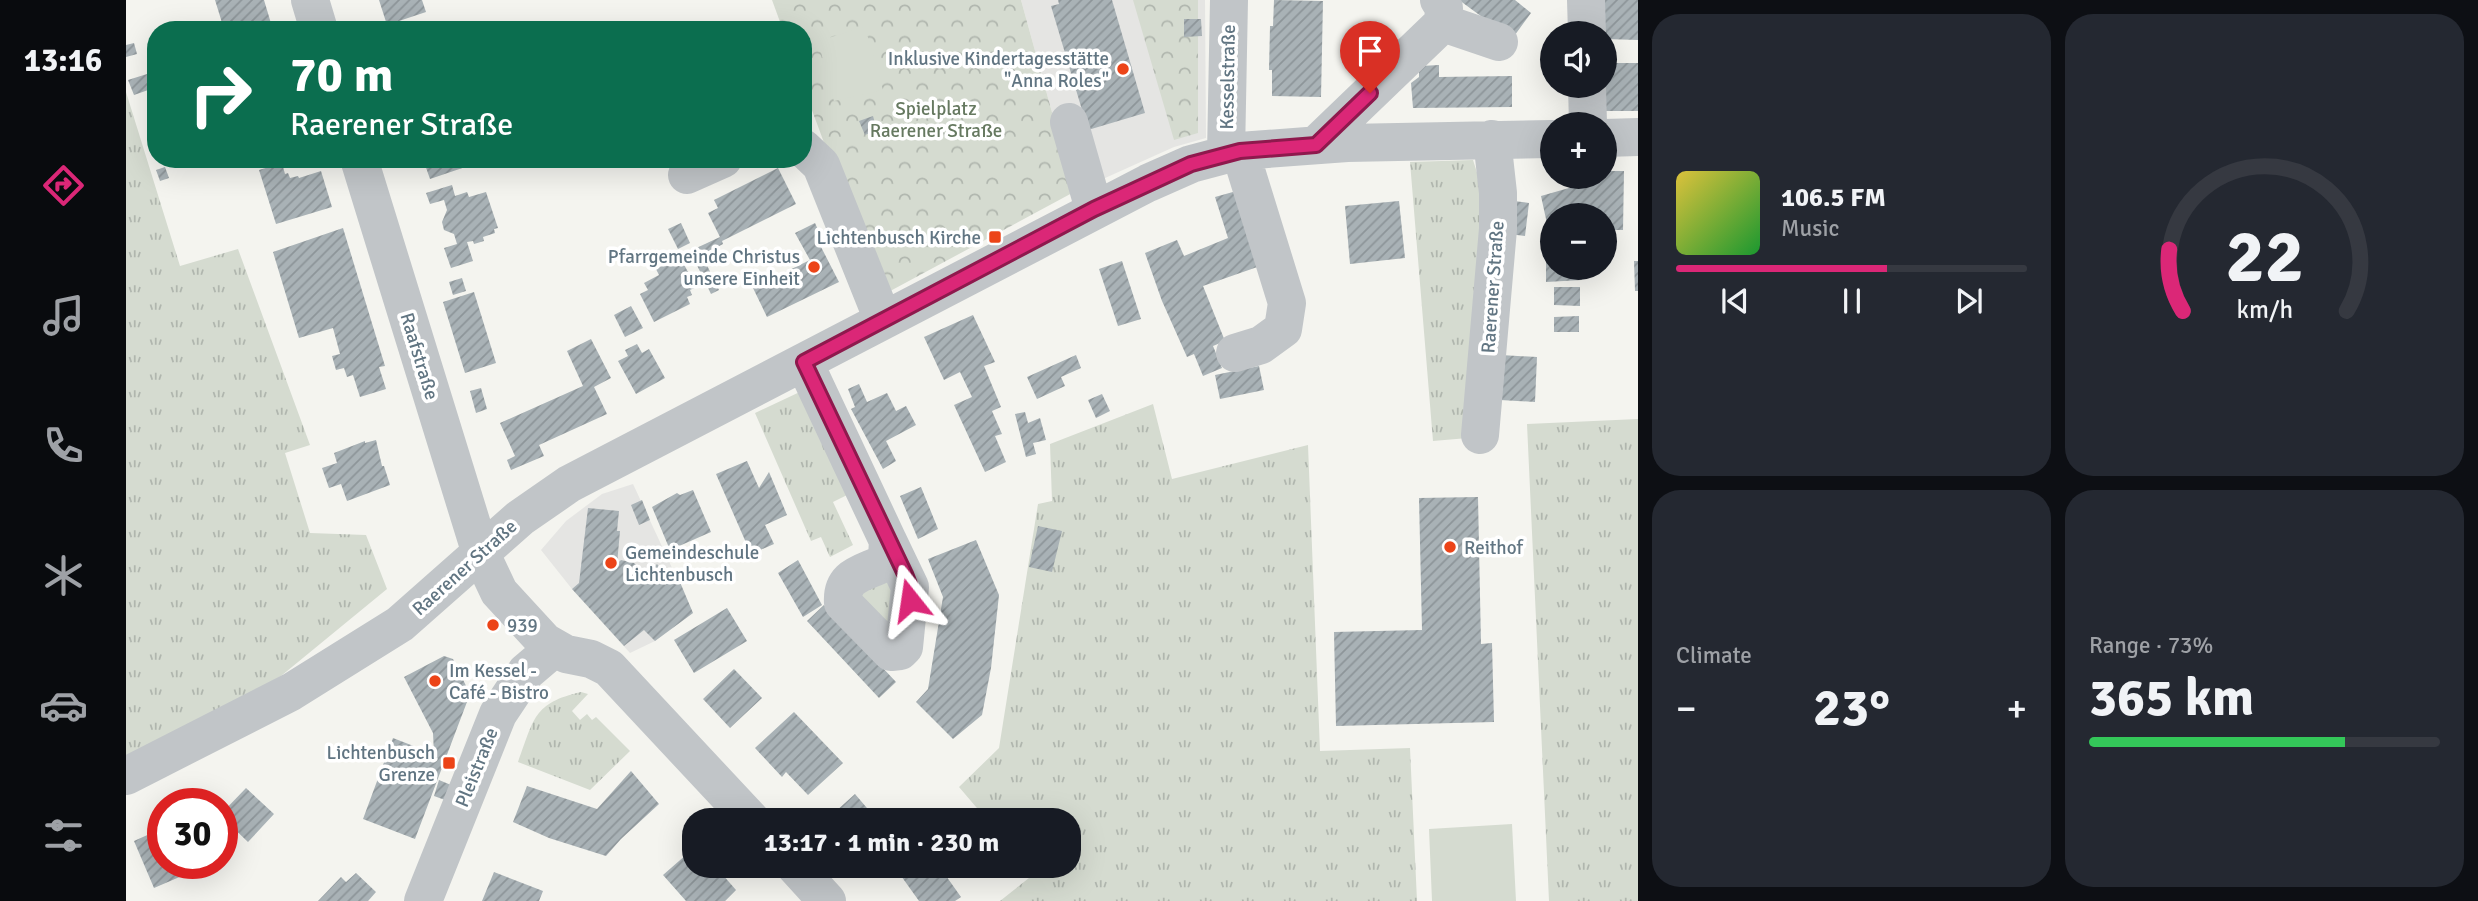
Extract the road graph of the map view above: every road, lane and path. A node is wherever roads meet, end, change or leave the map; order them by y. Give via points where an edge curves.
1 (310, 0) edge
2 (1229, 0) edge
3 (1586, 0) edge
4 (1441, 11) edge
5 (316, 21) edge
6 (1587, 21) edge
7 (1499, 42) dead end
8 (1069, 122) dead end
9 (1617, 138) edge
10 (1638, 138) edge
11 (1492, 139) junction
12 (1540, 139) edge
13 (1316, 145) junction
14 (1233, 153) junction
15 (812, 156) edge
16 (362, 168) edge
17 (703, 168) edge
18 (687, 175) dead end
19 (1094, 209) junction
20 (883, 320) junction
21 (1235, 353) dead end
22 (804, 362) junction
23 (1480, 435) dead end
24 (888, 541) dead end
25 (481, 554) junction
26 (553, 649) junction
27 (126, 776) edge
28 (740, 808) edge
29 (806, 878) edge
30 (423, 901) edge
31 (827, 901) edge

1 - 5 street
2 - 14 street, Kesselstraße
3 - 6 street
4 - 7 street
4 - 13 street
8 - 19 street
9 - 10 street
11 - 12 street, Raerener Straße
11 - 13 street, Raerener Straße
11 - 23 street, Raerener Straße via 1498,229
13 - 14 street, Raerener Straße
14 - 19 street, Raerener Straße via 1191,164
14 - 21 street, Kesselstraße via 1287,303 1283,329 1261,345
15 - 20 street via 821,165
16 - 25 street, Raafstraße
17 - 18 street
19 - 20 street, Raerener Straße
20 - 22 street, Raerener Straße
22 - 24 street
22 - 25 street, Raerener Straße via 569,484 520,518
25 - 26 street, Raafstraße via 499,592
25 - 27 street, Raerener Straße via 400,624 361,650
26 - 28 street via 609,668
26 - 30 street, Pleistraße via 526,672 498,714
29 - 31 street

